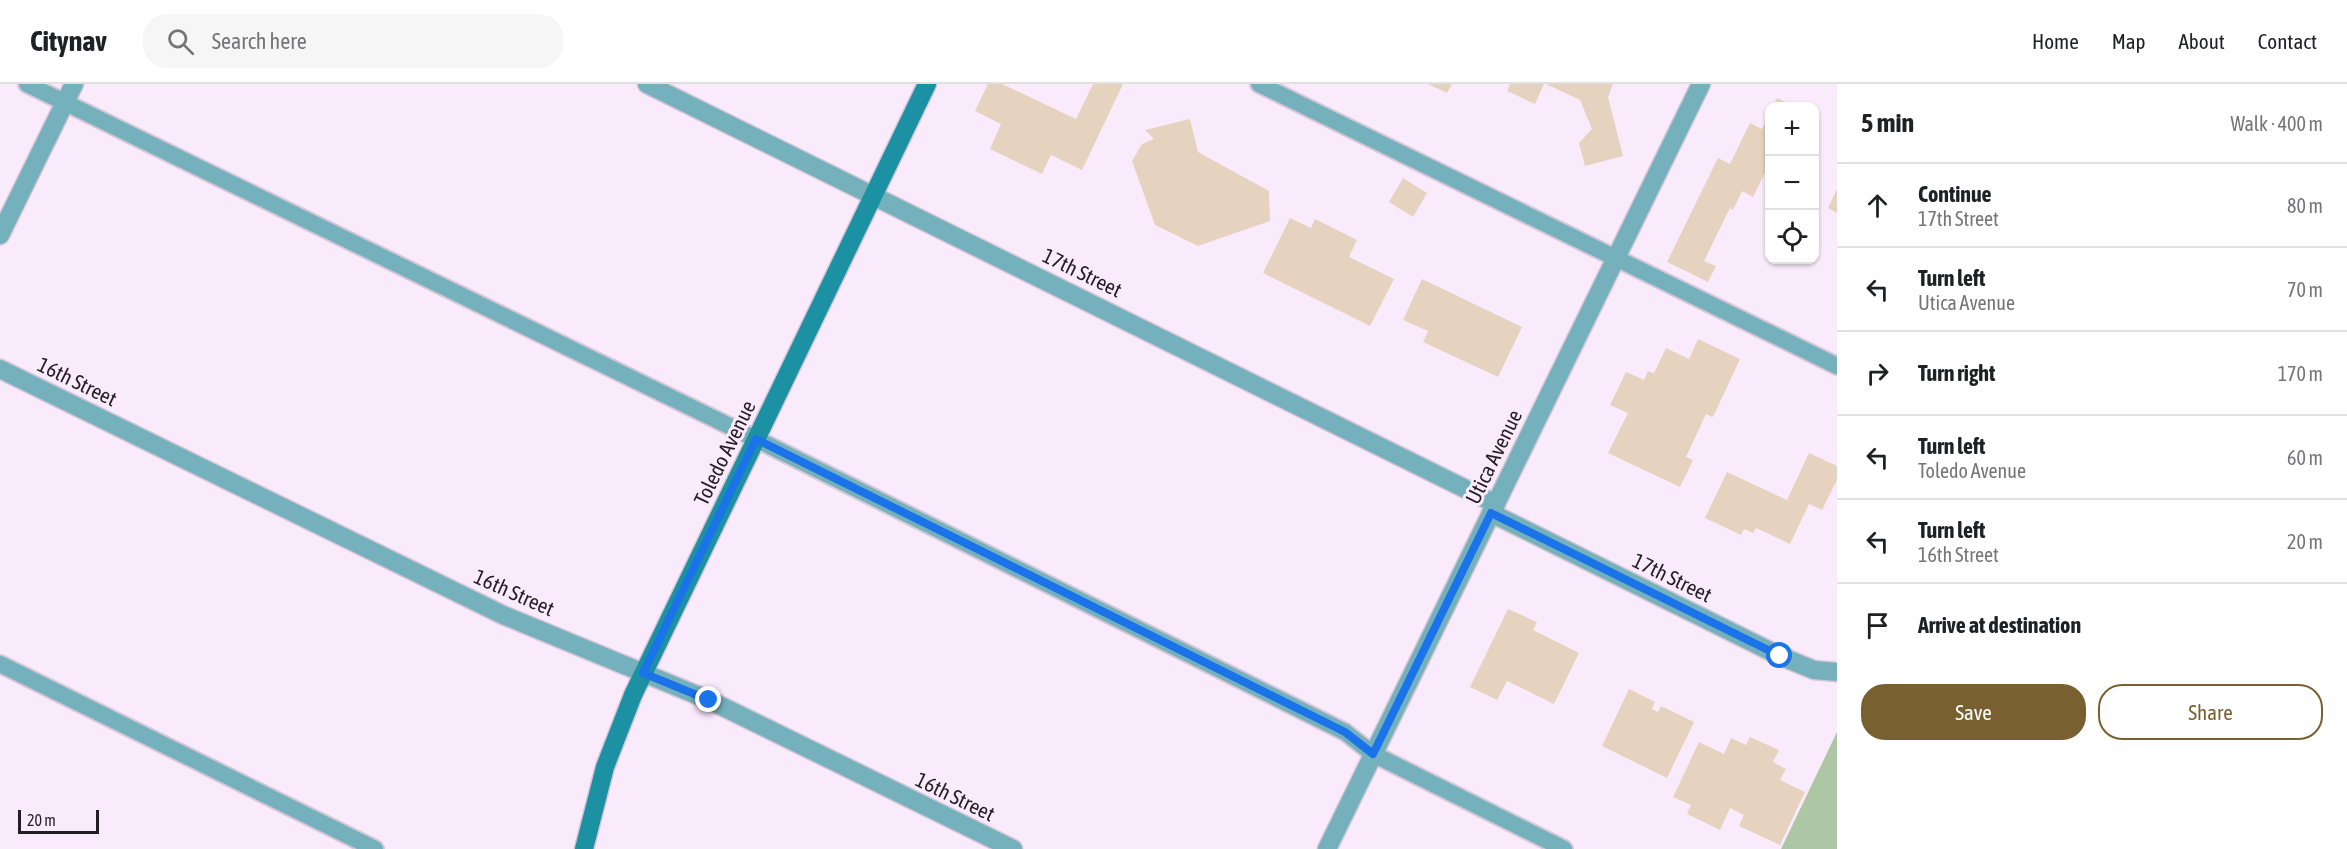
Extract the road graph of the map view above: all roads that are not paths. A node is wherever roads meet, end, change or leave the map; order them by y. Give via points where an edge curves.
1 (27, 84) edge
2 (74, 84) edge
3 (648, 84) edge
4 (927, 84) edge
5 (1259, 84) edge
6 (1701, 84) edge
7 (65, 103) junction
8 (873, 195) junction
9 (0, 235) edge
10 (1616, 258) junction
11 (1837, 366) edge
12 (0, 369) edge
13 (756, 439) junction
14 (1493, 509) junction
15 (0, 664) edge
16 (1837, 672) edge
17 (643, 673) junction
18 (1373, 754) junction
19 (375, 849) edge
20 (584, 849) edge
21 (1013, 849) edge
22 (1327, 849) edge
23 (1564, 849) edge

1 - 7 lane
2 - 7 street
3 - 8 street, 17th Street
4 - 8 street, Toledo Avenue
5 - 10 lane
6 - 10 street, Utica Avenue
7 - 9 street
7 - 13 lane
8 - 13 street, Toledo Avenue
8 - 14 street, 17th Street
10 - 11 lane
10 - 14 street, Utica Avenue
12 - 17 street, 16th Street via 503,615
13 - 17 street, Toledo Avenue
13 - 18 lane via 1345,732
14 - 16 street, 17th Street via 1780,656 1814,670
14 - 18 street, Utica Avenue
15 - 19 lane
17 - 20 street, Toledo Avenue via 605,767
17 - 21 street, 16th Street via 709,700
18 - 22 street, Utica Avenue
18 - 23 lane

